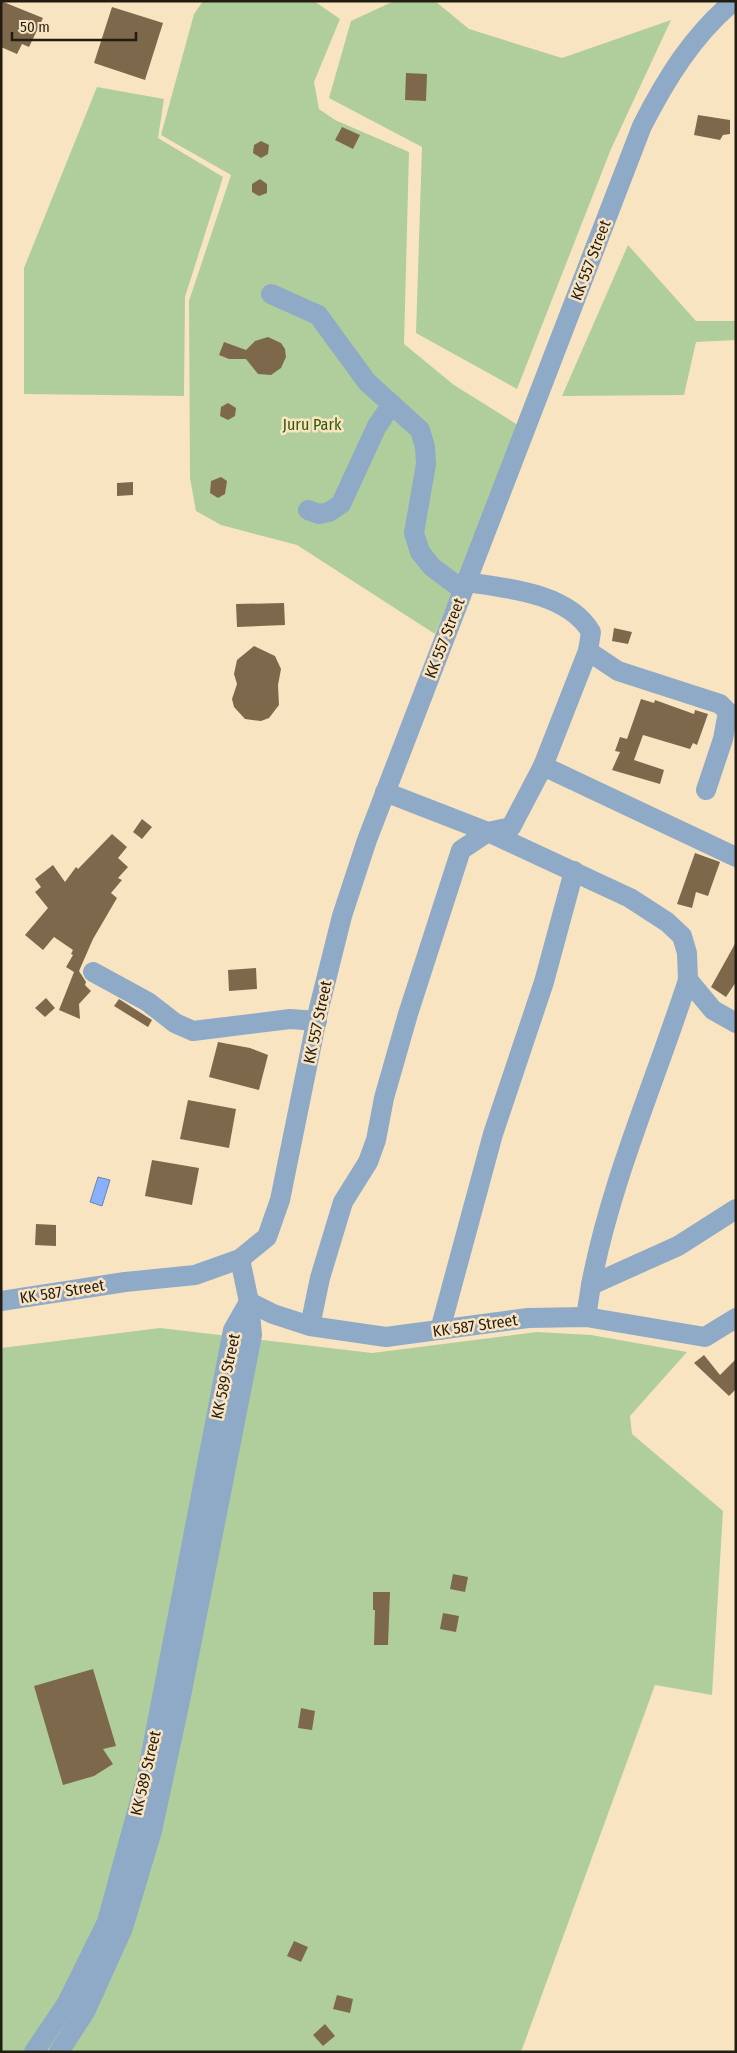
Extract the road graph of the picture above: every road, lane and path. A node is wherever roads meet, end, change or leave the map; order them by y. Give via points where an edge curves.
1 (734, 1) edge
2 (271, 294) dead end
3 (392, 404) junction
4 (308, 510) dead end
5 (465, 586) junction
6 (588, 651) junction
7 (542, 766) junction
8 (706, 790) dead end
9 (385, 792) junction
10 (488, 832) junction
11 (736, 857) edge
12 (574, 871) junction
13 (93, 972) dead end
14 (688, 980) junction
15 (317, 1021) junction
16 (736, 1023) edge
17 (736, 1209) edge
18 (240, 1260) junction
19 (591, 1285) junction
20 (1, 1301) edge
21 (249, 1302) junction
22 (586, 1317) junction
23 (736, 1318) edge
24 (310, 1326) junction
25 (440, 1330) junction
26 (34, 2052) edge
27 (60, 2052) edge

1 - 5 street, KK 557 Street via 713,19 684,54 642,126
2 - 3 street via 318,315 367,382
3 - 4 street via 341,504 319,514
3 - 5 street via 420,430 426,447 423,490 414,533 420,552 432,567
5 - 6 street via 517,590 566,606 584,620 591,632
5 - 9 street, KK 557 Street
6 - 7 street
6 - 8 street via 618,671 720,704 728,712 723,740
7 - 10 street via 511,827
7 - 11 street
9 - 10 street
9 - 15 street, KK 557 Street via 342,916
10 - 12 street
10 - 24 street via 461,850 405,1024 376,1140 368,1162 344,1202 320,1278
12 - 14 street via 630,898 682,936 688,953
12 - 25 street via 544,982 493,1134
13 - 15 street via 193,1031 290,1019
14 - 16 street via 713,1010
14 - 19 street via 622,1163 599,1242
15 - 18 street, KK 557 Street via 280,1200 267,1237
17 - 19 street via 678,1246
18 - 20 street, KK 587 Street via 195,1275
18 - 21 street
19 - 22 street
21 - 24 street, KK 587 Street via 272,1314
21 - 26 street, KK 589 Street via 233,1330 147,1775 107,1922 67,2003
21 - 27 street, KK 589 Street via 252,1335 152,1830 123,1928 86,2010
22 - 23 street, KK 587 Street via 705,1337
22 - 25 street, KK 587 Street via 528,1318
24 - 25 street, KK 587 Street via 386,1337

